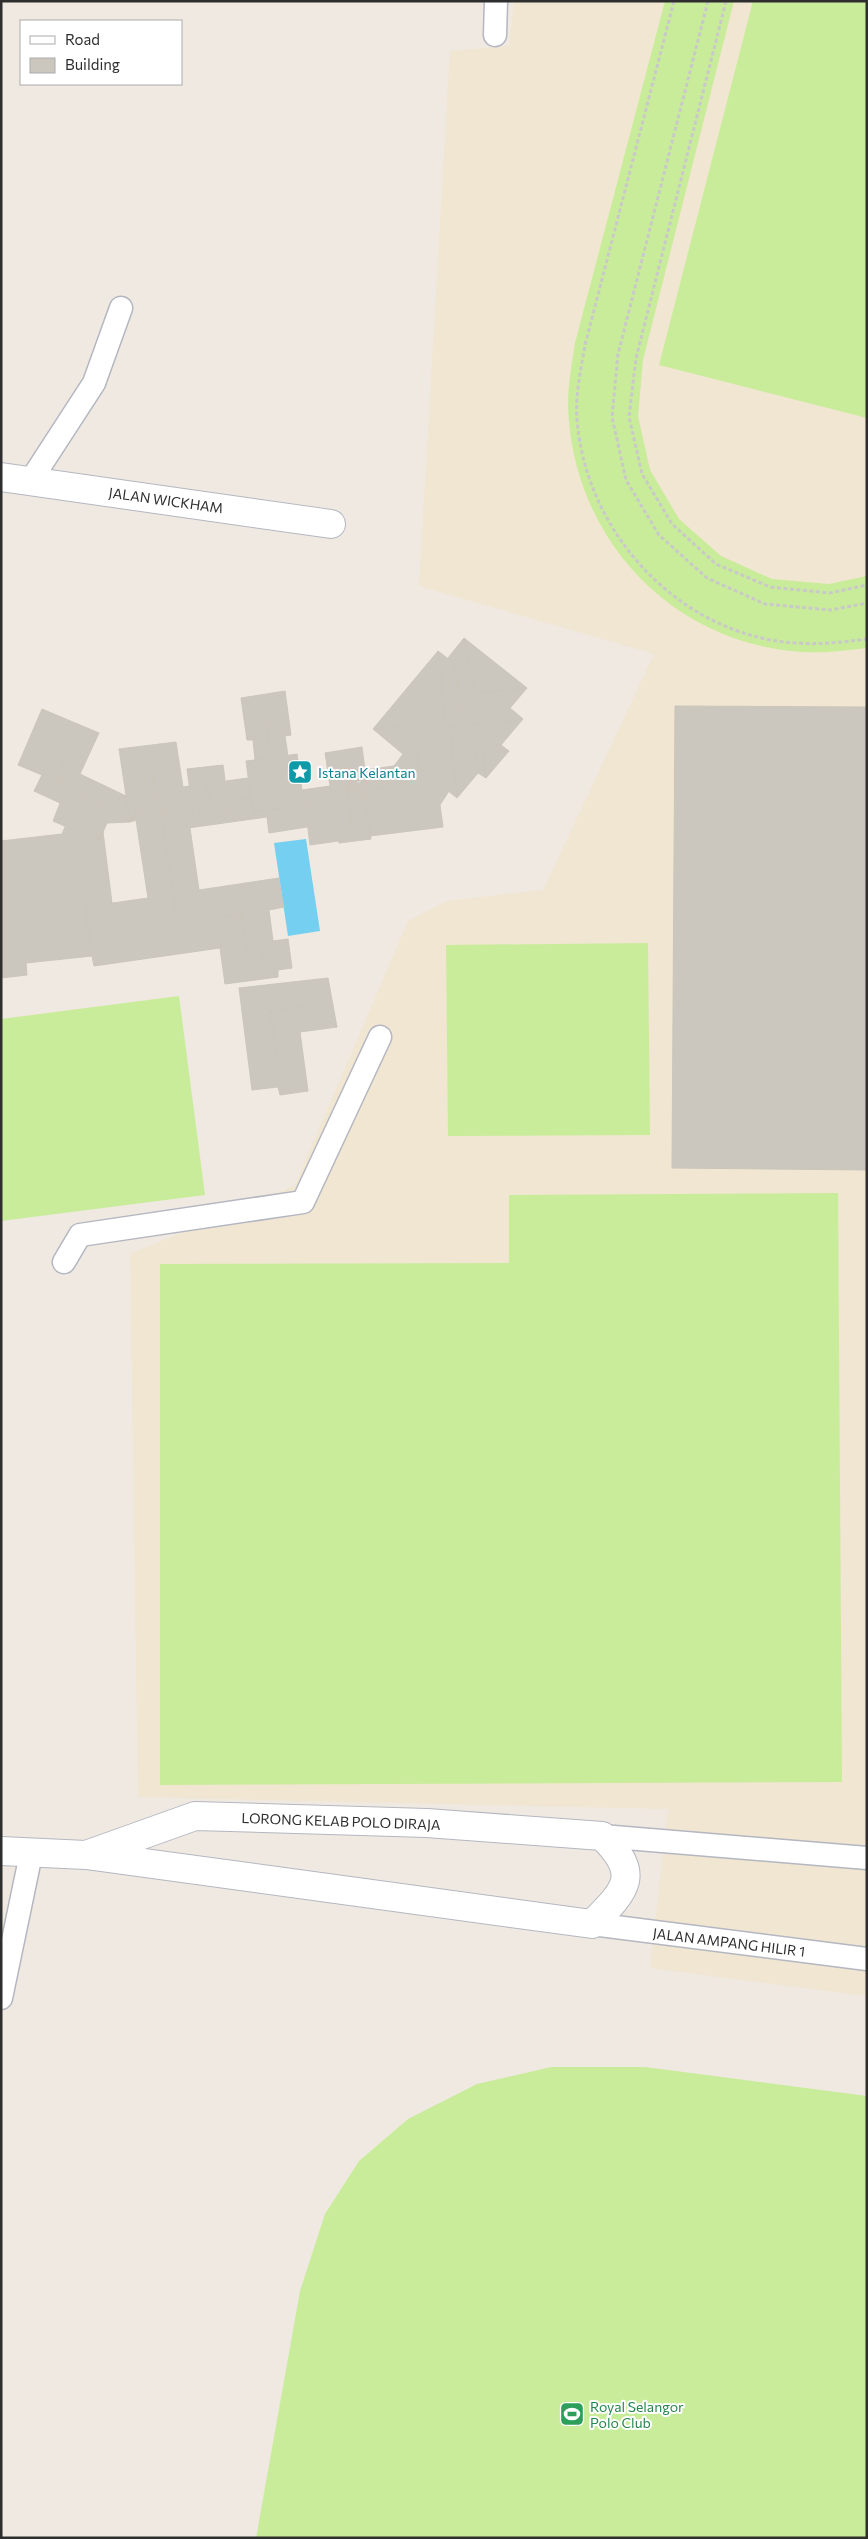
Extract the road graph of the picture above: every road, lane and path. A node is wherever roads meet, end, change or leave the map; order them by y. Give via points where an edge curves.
1 (496, 1) edge
2 (674, 1) edge
3 (708, 1) edge
4 (726, 1) edge
5 (495, 35) dead end
6 (121, 308) dead end
7 (1, 477) edge
8 (31, 480) junction
9 (331, 524) dead end
10 (867, 585) edge
11 (867, 603) edge
12 (867, 639) edge
13 (380, 1037) dead end
14 (64, 1262) dead end
15 (602, 1836) junction
16 (1, 1851) edge
17 (30, 1854) junction
18 (86, 1856) junction
19 (867, 1858) edge
20 (592, 1924) junction
21 (867, 1959) edge
22 (1, 1998) edge

1 - 5 lane
2 - 12 path via 578,383 577,419 593,492 632,557 688,607 720,623 774,640 833,644
3 - 11 path via 618,354 612,417 626,480 659,535 707,578 766,604 831,610
4 - 10 path via 636,358 630,417 642,474 672,524 716,564 770,587 830,593
6 - 8 lane via 94,383
7 - 8 street, JALAN WICKHAM
8 - 9 street, JALAN WICKHAM
13 - 14 lane via 303,1202 80,1235
15 - 18 street, LORONG KELAB POLO DIRAJA via 427,1823 195,1816
15 - 19 lane
15 - 20 street via 625,1865 626,1879 620,1894
16 - 17 street, LORONG KELAB POLO DIRAJA
17 - 18 street, LORONG KELAB POLO DIRAJA
17 - 22 lane
18 - 20 street, LORONG KELAB POLO DIRAJA
20 - 21 lane, JALAN AMPANG HILIR 1

